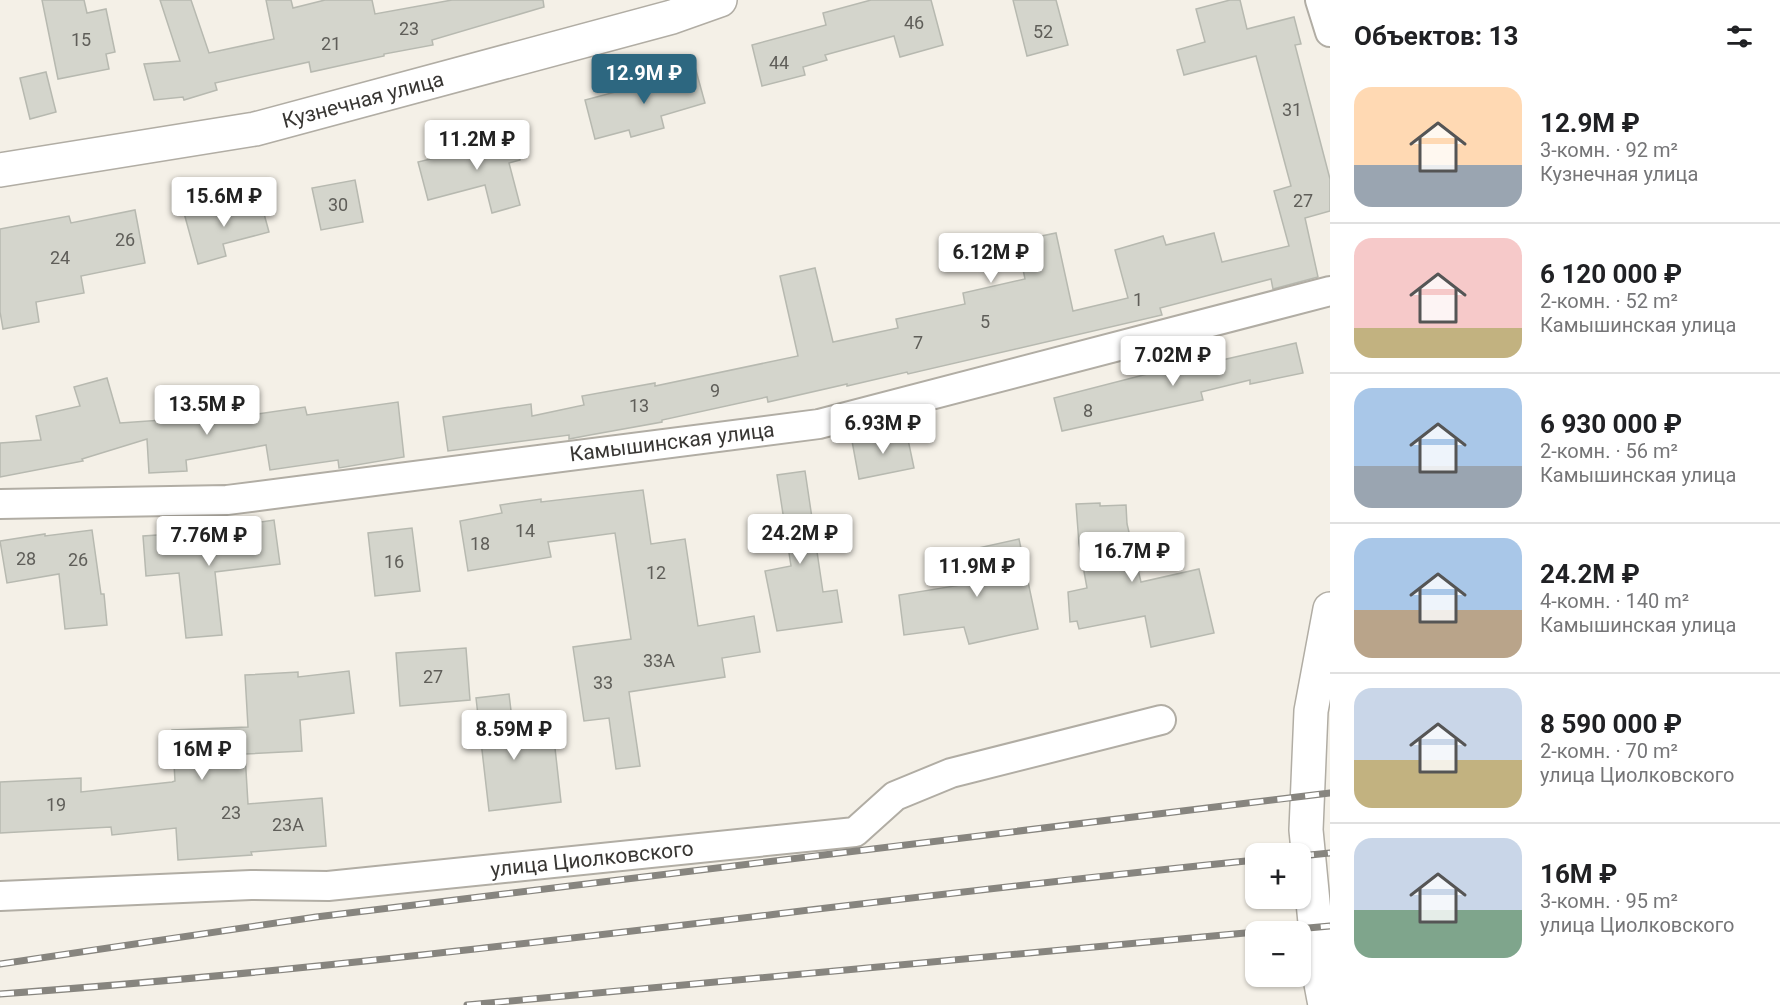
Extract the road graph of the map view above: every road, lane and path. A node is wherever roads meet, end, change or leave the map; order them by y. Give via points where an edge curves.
1 (720, 0) edge
2 (1320, 0) edge
3 (1330, 32) edge
4 (0, 170) edge
5 (1330, 291) edge
6 (0, 504) edge
7 (1330, 609) edge
8 (1161, 720) dead end
9 (0, 896) edge
10 (1325, 1005) edge

1 - 4 main road, Кузнечная улица via 255,129
2 - 3 street
5 - 6 street, Камышинская улица via 819,423 227,500
7 - 10 main road via 1311,711 1306,830
8 - 9 street, улица Циолковского via 951,773 895,796 855,832 328,886 251,885

